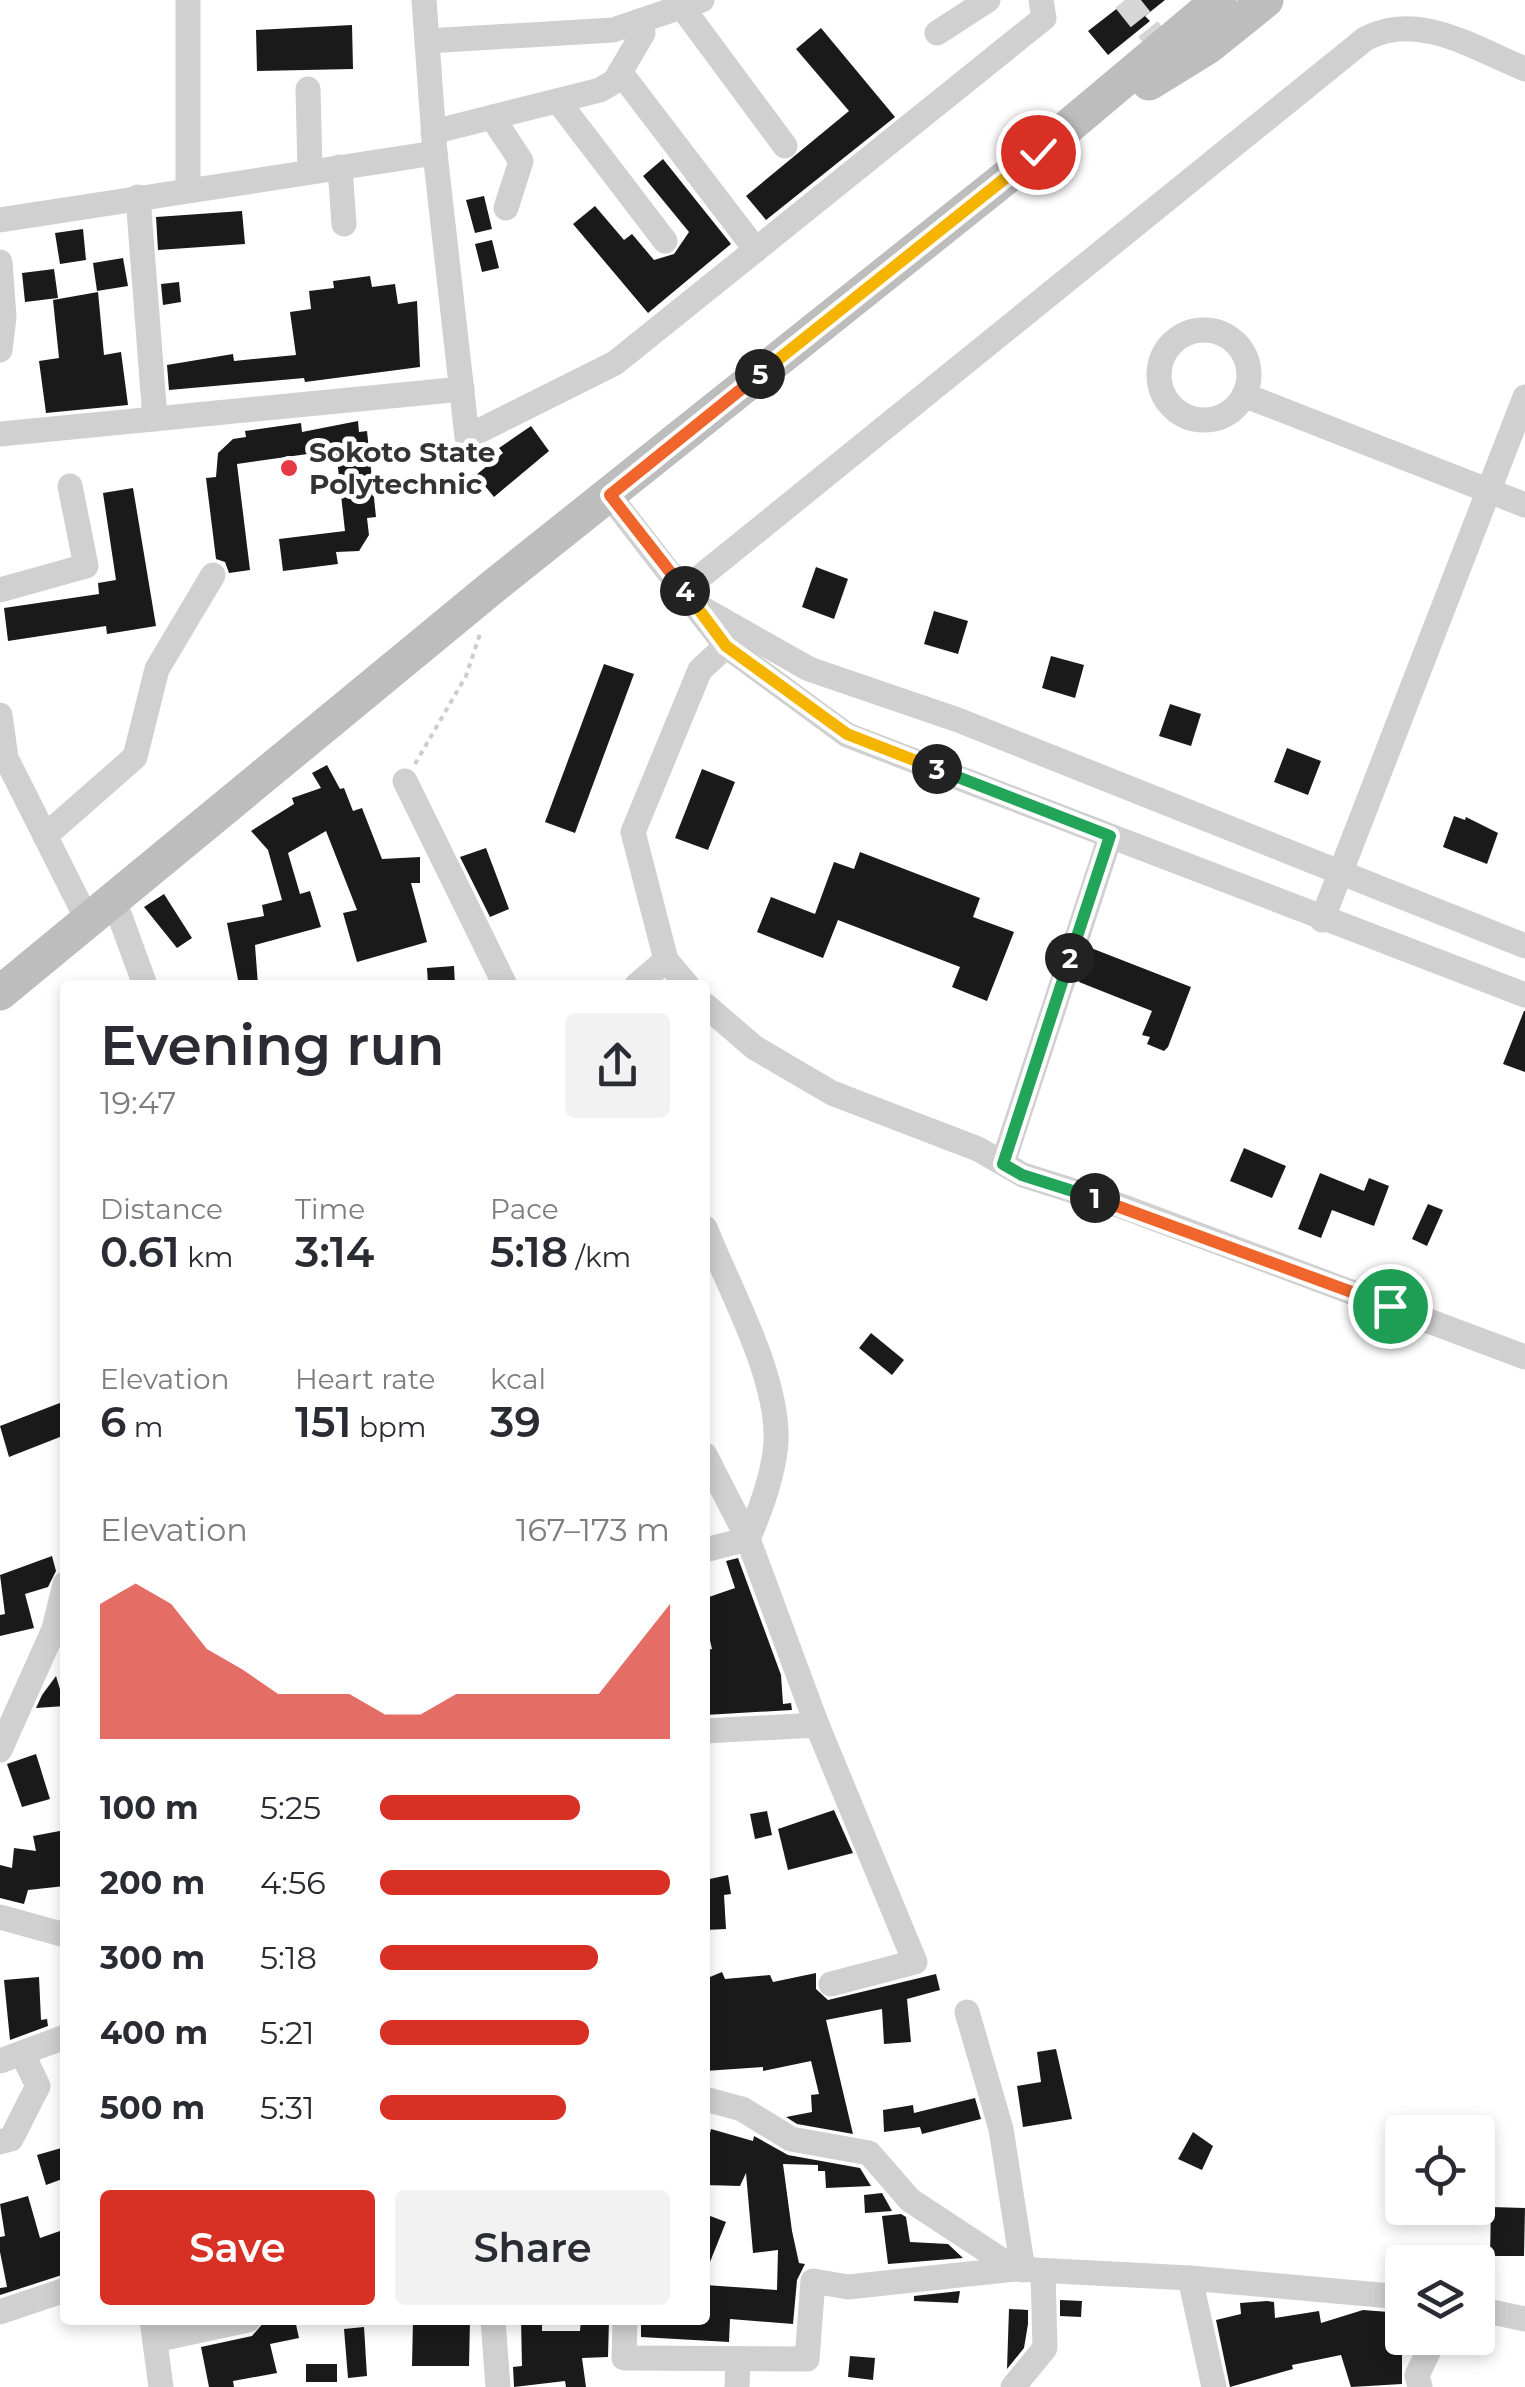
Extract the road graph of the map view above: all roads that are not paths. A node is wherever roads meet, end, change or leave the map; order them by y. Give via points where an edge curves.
1 (188, 0) edge
2 (424, 0) edge
3 (988, 0) edge
4 (1041, 0) edge
5 (1219, 0) edge
6 (1266, 0) edge
7 (692, 3) edge
8 (639, 21) junction
9 (937, 33) dead end
10 (426, 41) junction
11 (1525, 69) edge
12 (620, 72) junction
13 (308, 89) dead end
14 (558, 101) junction
15 (492, 117) junction
16 (434, 142) junction
17 (785, 146) dead end
18 (1038, 152) junction
19 (340, 167) junction
20 (310, 171) junction
21 (188, 188) junction
22 (138, 196) junction
23 (506, 208) dead end
24 (0, 220) edge
25 (344, 224) dead end
26 (666, 241) dead end
27 (756, 250) junction
28 (0, 262) edge
29 (0, 350) edge
30 (462, 389) junction
31 (1244, 396) dead end
32 (1525, 397) edge
33 (156, 419) junction
34 (0, 434) edge
35 (70, 486) dead end
36 (1489, 489) junction
37 (610, 495) junction
38 (1525, 505) edge
39 (213, 575) dead end
40 (0, 590) edge
41 (690, 597) junction
42 (726, 646) junction
43 (0, 715) edge
44 (405, 781) road end
45 (45, 836) junction
46 (1110, 836) junction
47 (1344, 870) junction
48 (101, 911) junction
49 (1322, 920) junction
50 (1525, 946) edge
51 (666, 960) junction
52 (142, 980) edge
53 (503, 980) edge
54 (643, 980) edge
55 (684, 980) edge
56 (5, 983) edge
57 (1525, 996) edge
58 (710, 1009) edge
59 (1003, 1164) junction
60 (710, 1241) edge
61 (1525, 1357) edge
62 (710, 1465) edge
63 (748, 1539) junction
64 (710, 1549) edge
65 (59, 1629) edge
66 (817, 1725) junction
67 (710, 1731) edge
68 (0, 1750) edge
69 (0, 1917) edge
70 (60, 1933) edge
71 (831, 1984) dead end
72 (967, 2012) dead end
73 (60, 2039) edge
74 (11, 2057) edge
75 (710, 2099) edge
76 (0, 2142) edge
77 (1027, 2271) junction
78 (1190, 2278) junction
79 (60, 2292) edge
80 (1385, 2295) edge
81 (0, 2312) edge
82 (1495, 2313) edge
83 (1525, 2319) edge
84 (200, 2325) edge
85 (492, 2325) edge
86 (626, 2325) edge
87 (153, 2330) edge
88 (1427, 2355) edge
89 (738, 2359) junction
90 (161, 2387) edge
91 (498, 2387) edge
92 (737, 2387) edge
93 (1014, 2387) edge
94 (1214, 2387) edge
95 (1420, 2387) edge

1 - 21 street
2 - 10 street
3 - 9 street
4 - 27 street via 1044,18
5 - 18 street
6 - 18 street via 1209,46
7 - 8 street
7 - 17 street
8 - 10 street via 613,30
8 - 12 street via 642,33
10 - 16 street
11 - 41 street via 1421,29 1392,28 1365,39
12 - 14 street via 600,90
12 - 27 street
13 - 20 street
14 - 15 street
14 - 26 street
15 - 16 street
15 - 23 street via 521,162
16 - 19 street
16 - 30 street
18 - 37 street
19 - 20 street
19 - 25 street
20 - 21 street
21 - 22 street
22 - 24 street
22 - 33 street
27 - 30 street via 614,364 468,437
28 - 29 street
30 - 33 street
31 - 36 street
32 - 36 street
33 - 34 street
35 - 40 street via 86,566
36 - 38 street
36 - 47 street
37 - 41 street
37 - 48 street
39 - 45 street via 157,669 135,757
41 - 42 street
41 - 47 street via 809,670 958,720
42 - 46 street via 847,734
42 - 51 street via 700,670 634,832
43 - 45 street via 6,758
44 - 53 street
45 - 48 street
46 - 49 street
46 - 59 street
47 - 49 street
47 - 50 street
48 - 52 street
48 - 56 street
49 - 57 street
51 - 54 street
51 - 55 street
58 - 59 street via 755,1048 832,1094
59 - 61 street
60 - 63 street via 771,1394 776,1442
62 - 63 street
63 - 64 street
63 - 66 street
65 - 68 street
66 - 67 street
66 - 71 street via 916,1962
69 - 70 street
72 - 77 street via 1001,2128
73 - 74 street
74 - 76 street via 38,2086 12,2139
75 - 77 street via 742,2109 792,2139 869,2153 910,2200
77 - 78 street
77 - 89 street via 848,2287 813,2282 807,2359
77 - 93 street via 1045,2348
78 - 80 street
78 - 94 street
79 - 81 street
82 - 83 street
84 - 87 street
85 - 91 street
86 - 89 street via 624,2358
87 - 90 street
88 - 95 street via 1417,2375
89 - 92 street

